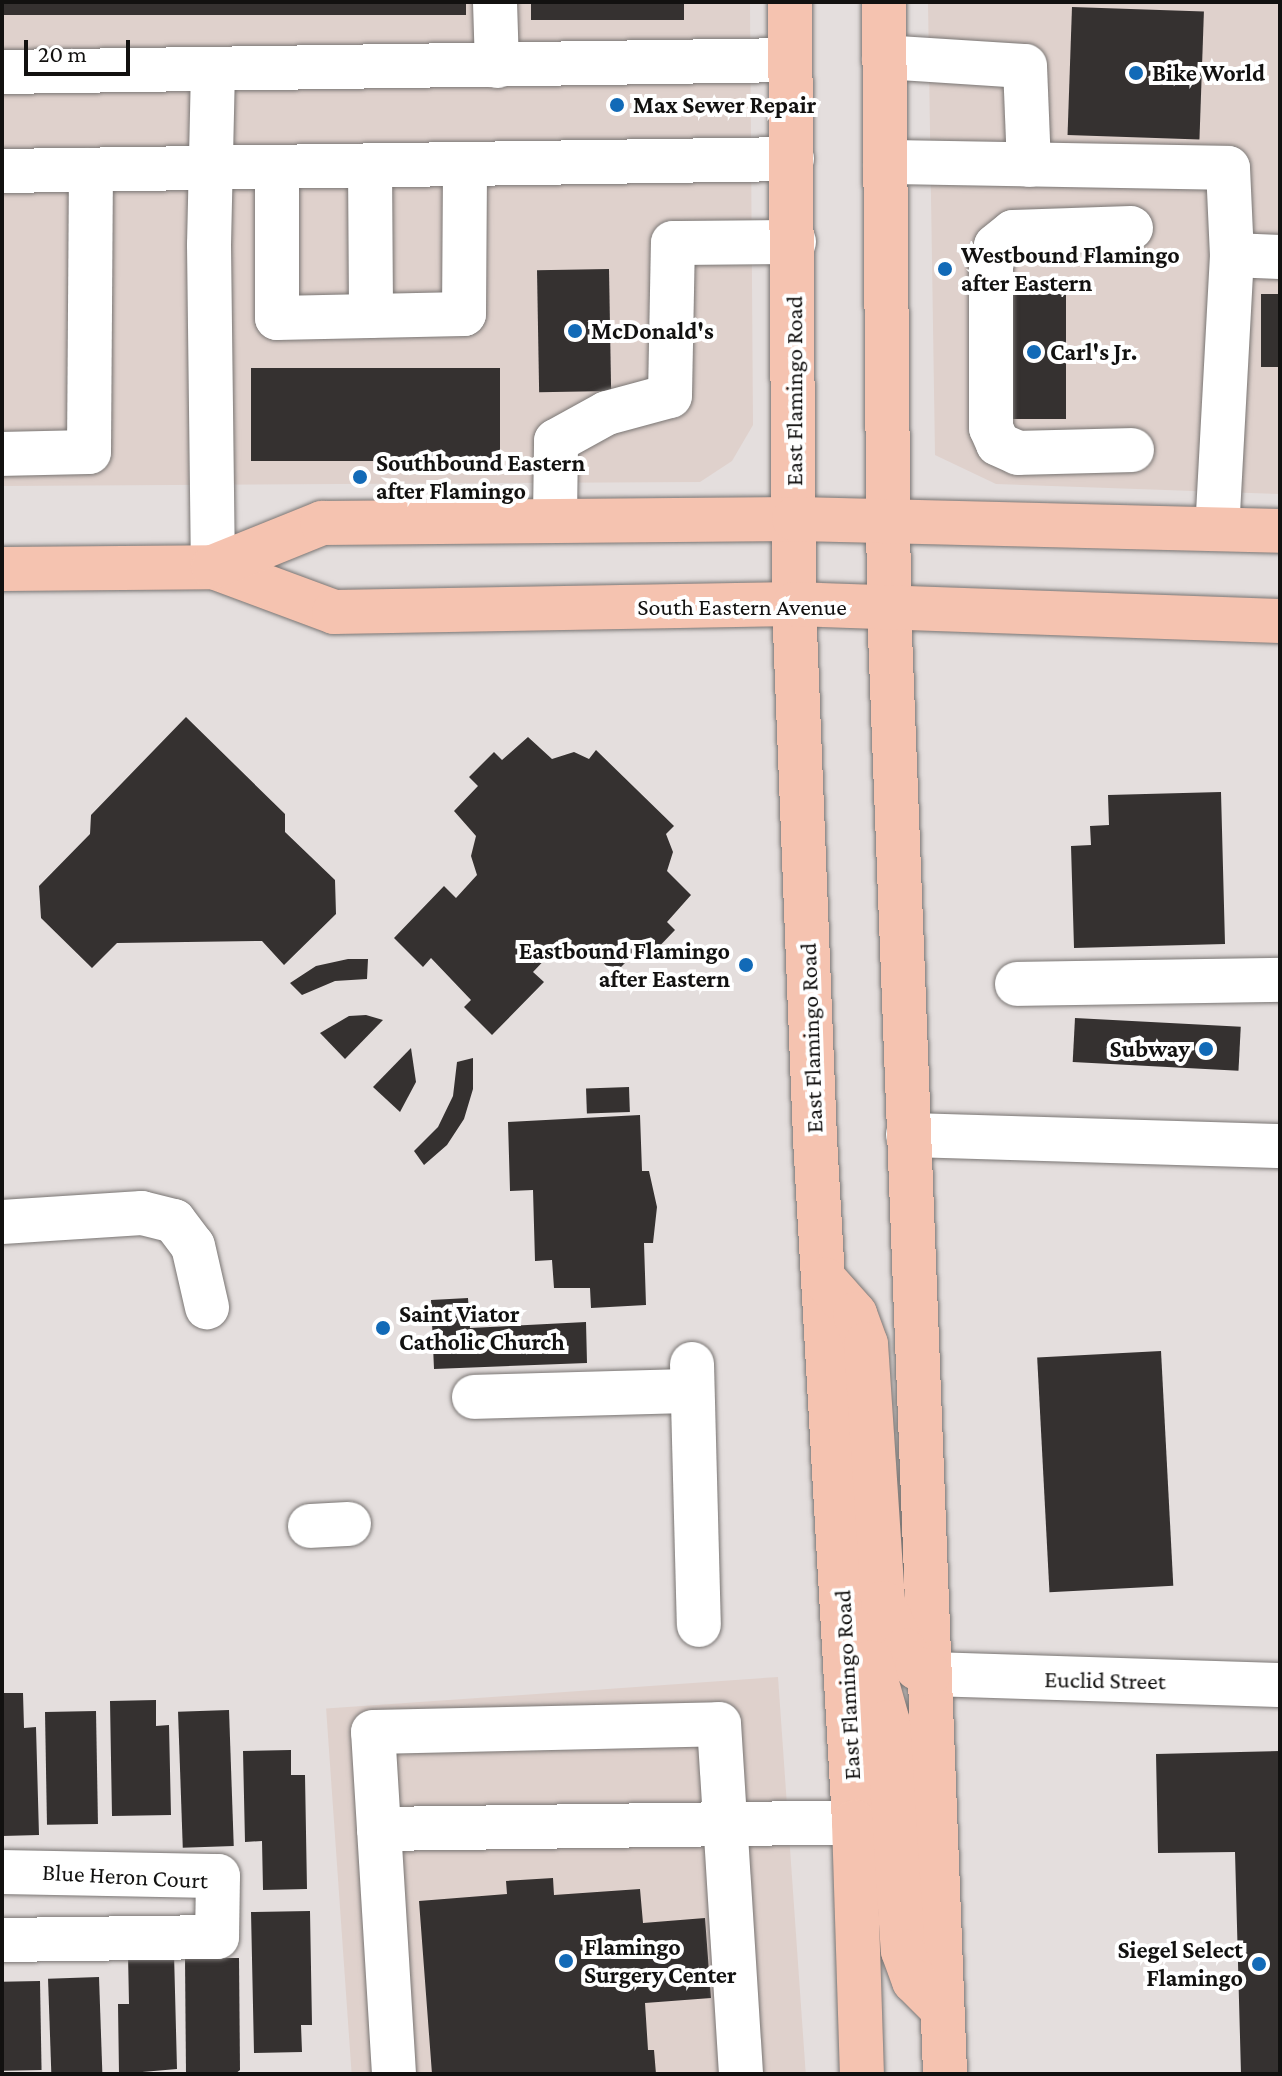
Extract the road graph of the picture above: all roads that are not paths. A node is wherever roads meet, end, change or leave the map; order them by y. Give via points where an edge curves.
1 (495, 2) edge
2 (790, 2) edge
3 (884, 2) edge
4 (884, 57) junction
5 (790, 60) junction
6 (497, 66) junction
7 (213, 69) junction
8 (2, 72) edge
9 (792, 159) junction
10 (885, 162) junction
11 (465, 164) junction
12 (1029, 165) junction
13 (370, 166) junction
14 (277, 167) junction
15 (211, 169) junction
16 (91, 170) junction
17 (2, 171) edge
18 (1131, 228) dead end
19 (794, 242) junction
20 (1232, 255) junction
21 (1280, 257) edge
22 (371, 316) junction
23 (1132, 450) dead end
24 (2, 454) edge
25 (555, 517) junction
26 (794, 519) junction
27 (888, 521) junction
28 (1217, 529) junction
29 (1280, 531) edge
30 (213, 567) junction
31 (2, 569) edge
32 (794, 604) junction
33 (889, 608) junction
34 (1280, 621) edge
35 (1280, 980) edge
36 (1017, 984) dead end
37 (908, 1135) junction
38 (1280, 1146) edge
39 (2, 1222) edge
40 (824, 1279) junction
41 (207, 1307) dead end
42 (474, 1397) dead end
43 (843, 1618) junction
44 (699, 1625) dead end
45 (929, 1674) junction
46 (1280, 1685) edge
47 (854, 1822) junction
48 (727, 1825) junction
49 (379, 1829) junction
50 (2, 1872) edge
51 (2, 1940) edge
52 (942, 2009) junction
53 (394, 2074) edge
54 (741, 2074) edge
55 (862, 2074) edge
56 (945, 2074) edge

1 - 6 street
2 - 5 main road, East Flamingo Road
3 - 4 main road
4 - 10 main road
4 - 12 street via 1025,66
5 - 6 street
5 - 9 main road, East Flamingo Road
6 - 7 street
7 - 8 street
7 - 15 street
9 - 11 street
9 - 19 main road, East Flamingo Road
10 - 12 street
10 - 27 main road
11 - 13 street
11 - 22 street via 464,314
12 - 20 street via 1228,168
13 - 14 street
13 - 22 street
14 - 15 street
14 - 22 street via 277,318
15 - 16 street
15 - 30 street
16 - 17 street
16 - 24 street via 89,452
18 - 23 street via 1013,232 996,246 991,266 991,428 998,444 1018,453
19 - 25 street via 673,243 670,396 607,413 556,441
19 - 26 main road, East Flamingo Road
20 - 21 street
20 - 28 street
25 - 26 main road, South Eastern Avenue
25 - 30 main road, South Eastern Avenue via 322,523
26 - 27 main road, South Eastern Avenue
26 - 32 main road, East Flamingo Road
27 - 28 main road, South Eastern Avenue
27 - 33 main road
28 - 29 main road, South Eastern Avenue
30 - 31 main road, South Eastern Avenue
30 - 32 main road, South Eastern Avenue via 334,612
32 - 33 main road, South Eastern Avenue
32 - 40 main road, East Flamingo Road
33 - 34 main road, South Eastern Avenue
33 - 37 main road
35 - 36 street
37 - 38 street
37 - 45 main road
39 - 41 street via 142,1213 174,1221 193,1246
40 - 43 main road, East Flamingo Road
40 - 45 main road via 855,1314 866,1344 883,1603 904,1650
42 - 44 street via 692,1377
43 - 47 main road, East Flamingo Road
43 - 52 main road via 871,1662 888,1722 903,1951 914,1981
45 - 46 street, Euclid Street
45 - 52 main road
47 - 48 street
47 - 55 main road, East Flamingo Road
48 - 49 street
48 - 49 street via 719,1724 373,1732
48 - 54 street
49 - 53 street
50 - 51 street, Blue Heron Court via 218,1876 217,1937
52 - 56 main road

